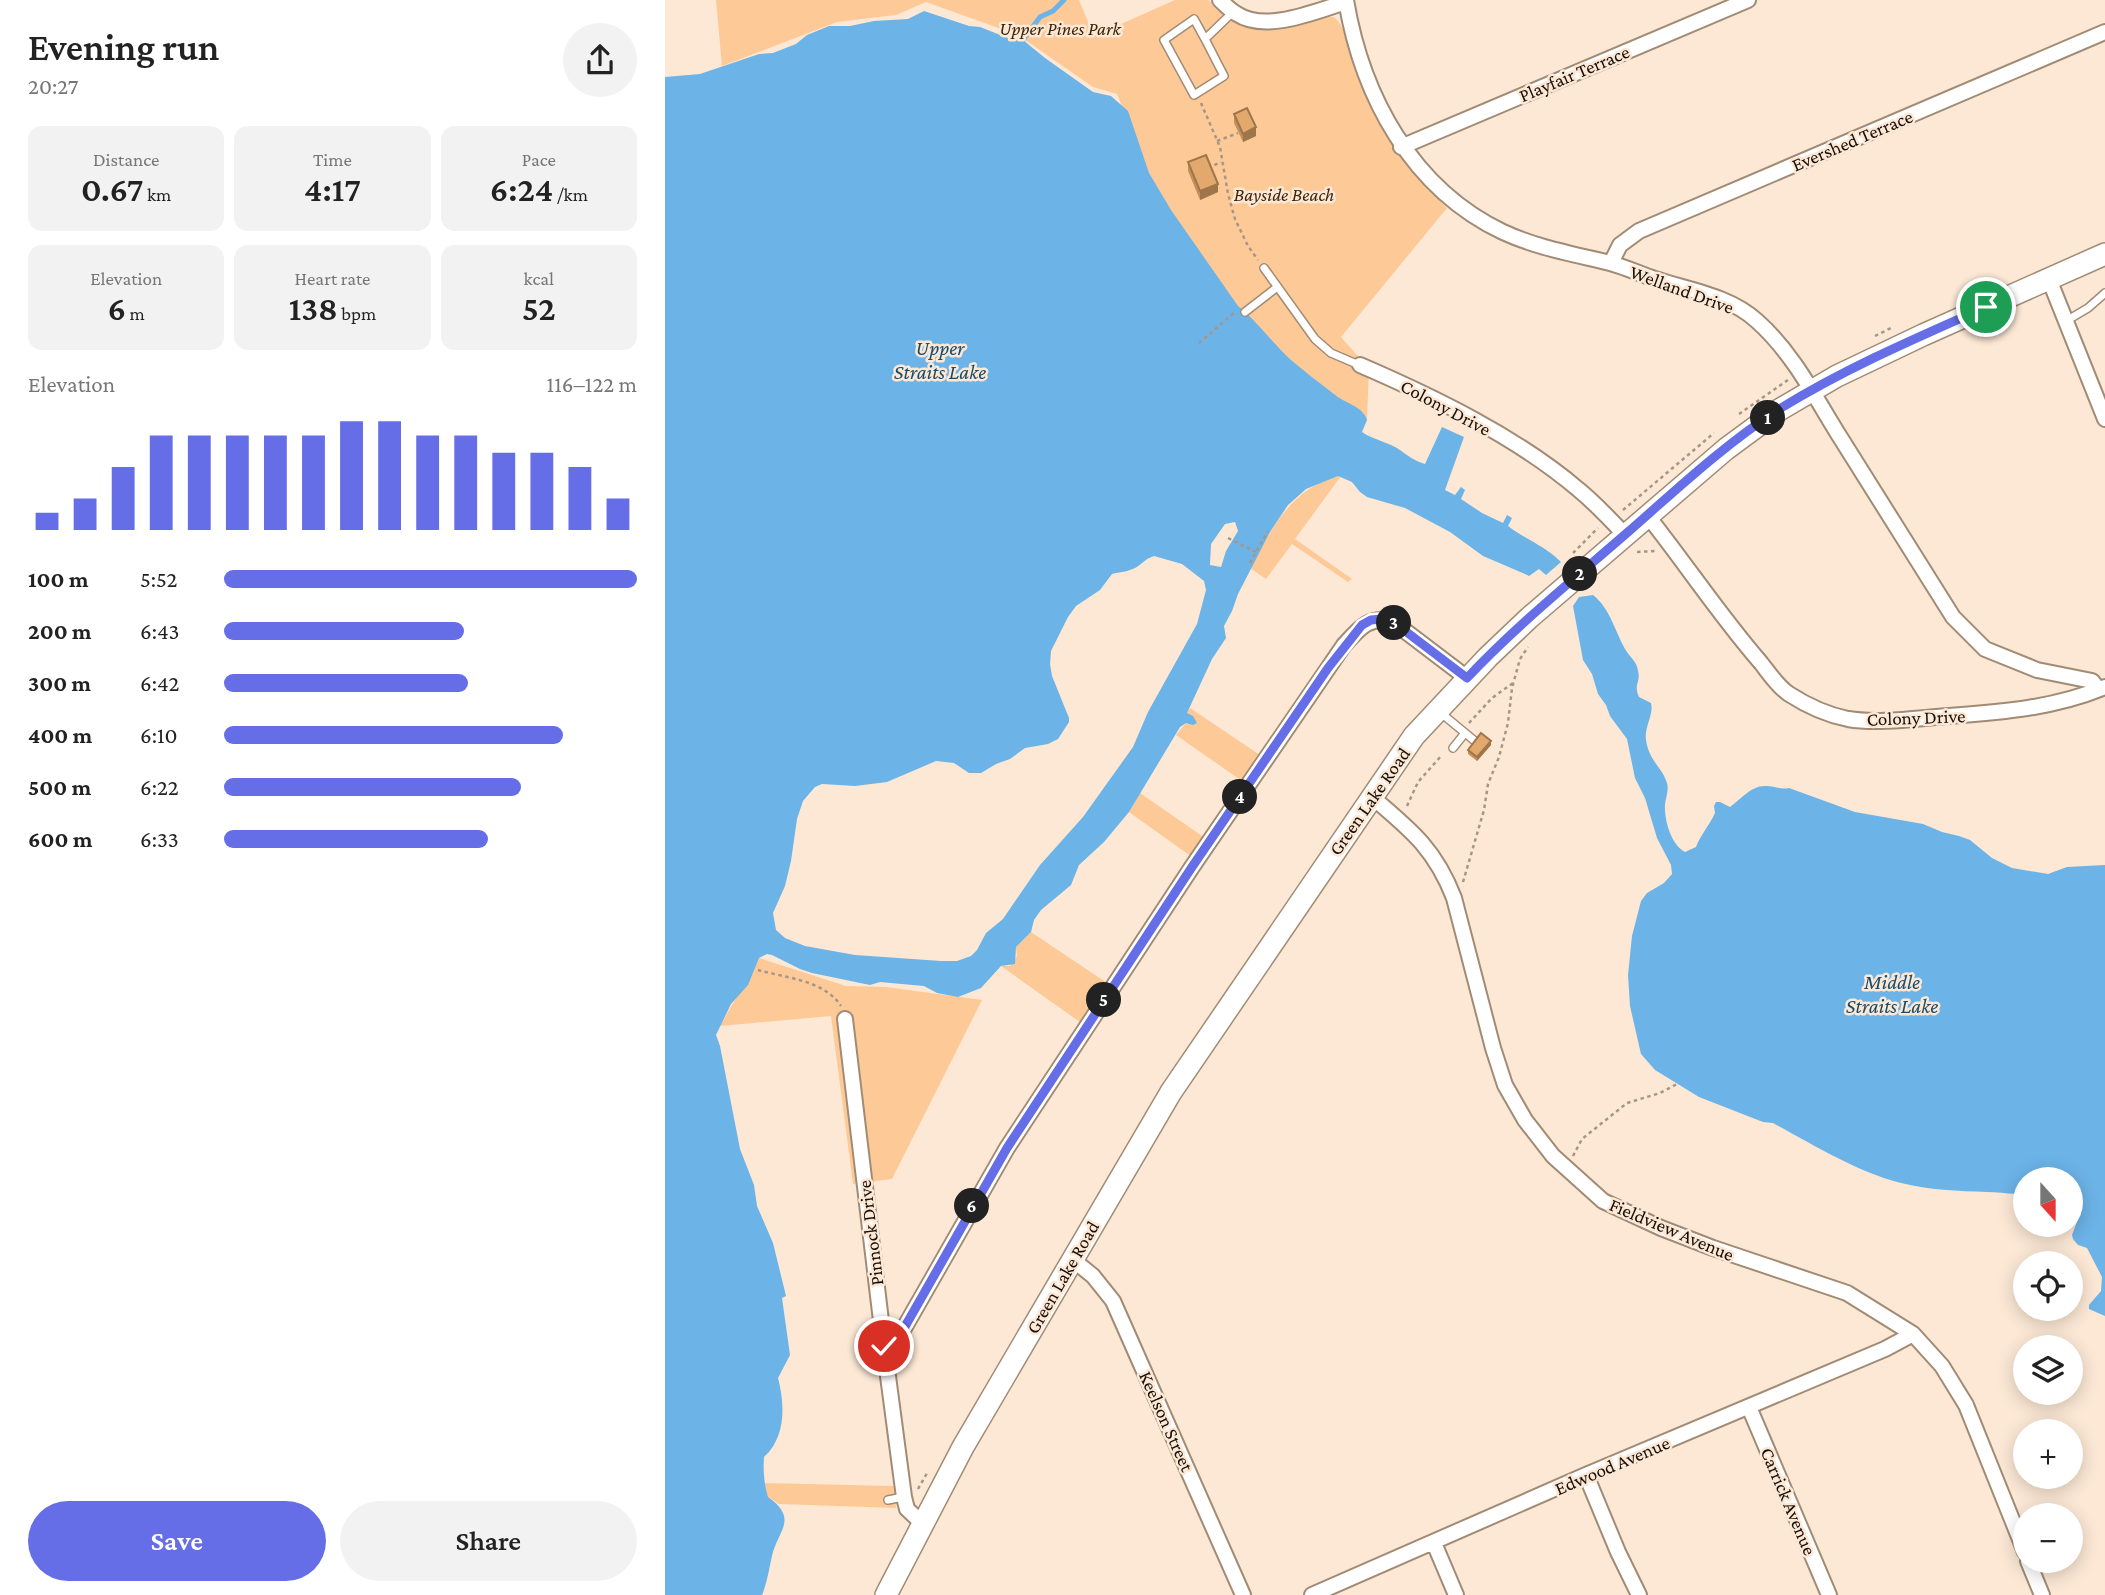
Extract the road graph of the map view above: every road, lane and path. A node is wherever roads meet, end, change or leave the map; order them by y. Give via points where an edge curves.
1 (1220, 0) edge
2 (1748, 0) edge
3 (1346, 1) edge
4 (1233, 11) junction
5 (2105, 32) edge
6 (1205, 39) junction
7 (1197, 93) junction
8 (1238, 132) edge
9 (1217, 141) junction
10 (1401, 146) junction
11 (1222, 162) junction
12 (1208, 168) edge
13 (1226, 187) junction
14 (1217, 189) edge
15 (2105, 254) edge
16 (1611, 264) junction
17 (1264, 268) joint
18 (2049, 279) junction
19 (1276, 288) junction
20 (2105, 293) edge
21 (1244, 309) joint
22 (2066, 321) junction
23 (1199, 343) dead end
24 (1360, 365) joint
25 (1812, 391) junction
26 (2105, 419) edge
27 (1647, 515) junction
28 (1268, 531) dead end
29 (1228, 538) dead end
30 (1628, 544) junction
31 (1675, 551) junction
32 (1256, 552) junction
33 (1250, 563) dead end
34 (1530, 643) dead end
35 (1467, 678) junction
36 (2102, 688) edge
37 (1437, 710) junction
38 (1465, 733) junction
39 (1476, 742) edge
40 (1453, 748) dead end
41 (1372, 797) junction
42 (1454, 898) junction
43 (758, 970) dead end
44 (845, 1019) joint
45 (1677, 1084) dead end
46 (1564, 1166) junction
47 (1072, 1259) junction
48 (1913, 1334) junction
49 (884, 1346) junction
50 (1749, 1407) junction
51 (1586, 1475) junction
52 (904, 1497) junction
53 (888, 1500) dead end
54 (2013, 1522) edge
55 (922, 1523) junction
56 (1434, 1543) junction
57 (2033, 1573) edge
58 (886, 1595) edge
59 (1243, 1595) edge
60 (1312, 1595) edge
61 (1456, 1595) edge
62 (1639, 1595) edge
63 (1829, 1595) edge
64 (2042, 1595) edge

1 - 4 street
2 - 10 street, Playfair Terrace
3 - 4 street via 1281,20 1261,21
3 - 10 street, Welland Drive via 1361,61
4 - 6 lane
5 - 16 street, Evershed Terrace via 1639,231 1620,245
6 - 7 lane via 1224,76
6 - 7 lane via 1194,19 1164,40 1194,95
7 - 9 path
8 - 9 path
9 - 11 path
10 - 16 street, Welland Drive via 1460,206 1502,232 1554,251
11 - 12 path
11 - 13 path
13 - 14 path
13 - 17 path via 1243,237
15 - 18 street, Green Lake Road
16 - 25 street, Welland Drive via 1739,308 1756,319 1794,361
17 - 19 lane
18 - 22 street
18 - 25 street, Green Lake Road
19 - 21 lane
19 - 24 lane via 1315,339 1331,353
20 - 22 lane
21 - 23 path
22 - 26 street
24 - 30 street, Colony Drive via 1448,407 1546,464 1579,490
25 - 27 street, Green Lake Road via 1726,449
25 - 36 street, Welland Drive via 1953,617 1985,649
27 - 30 street, Green Lake Road
27 - 31 street, Colony Drive
28 - 32 path
29 - 32 path
30 - 31 path
30 - 35 street, Green Lake Road via 1513,634
31 - 36 street, Colony Drive via 1738,637 1787,693 1849,719 1894,720 2027,709
32 - 33 path
34 - 42 path via 1520,659 1499,757 1465,878
35 - 37 street, Green Lake Road
35 - 49 street via 1392,621 1371,620 1344,645 1007,1148 895,1344
37 - 38 lane
37 - 41 street, Green Lake Road
38 - 39 lane
38 - 40 lane
41 - 42 street, Fieldview Avenue via 1433,854
41 - 47 street, Green Lake Road via 1171,1092
42 - 46 street, Fieldview Avenue via 1505,1085 1525,1119
43 - 44 path via 822,987 836,998
44 - 49 street, Pinnock Drive
45 - 46 path via 1619,1109 1585,1137
46 - 48 street, Fieldview Avenue via 1614,1206 1713,1248 1847,1293
47 - 55 street, Green Lake Road
47 - 59 street, Keelson Street via 1113,1301
48 - 50 street, Edwood Avenue
48 - 54 street, Fieldview Avenue via 1942,1366 1966,1405
49 - 52 street, Pinnock Drive
50 - 51 street, Edwood Avenue
50 - 63 street, Carrick Avenue
51 - 56 street, Edwood Avenue
51 - 62 street
52 - 53 lane
52 - 55 street, Pinnock Drive via 907,1509
55 - 58 street, Green Lake Road
56 - 60 street, Edwood Avenue
56 - 61 street
57 - 64 street

